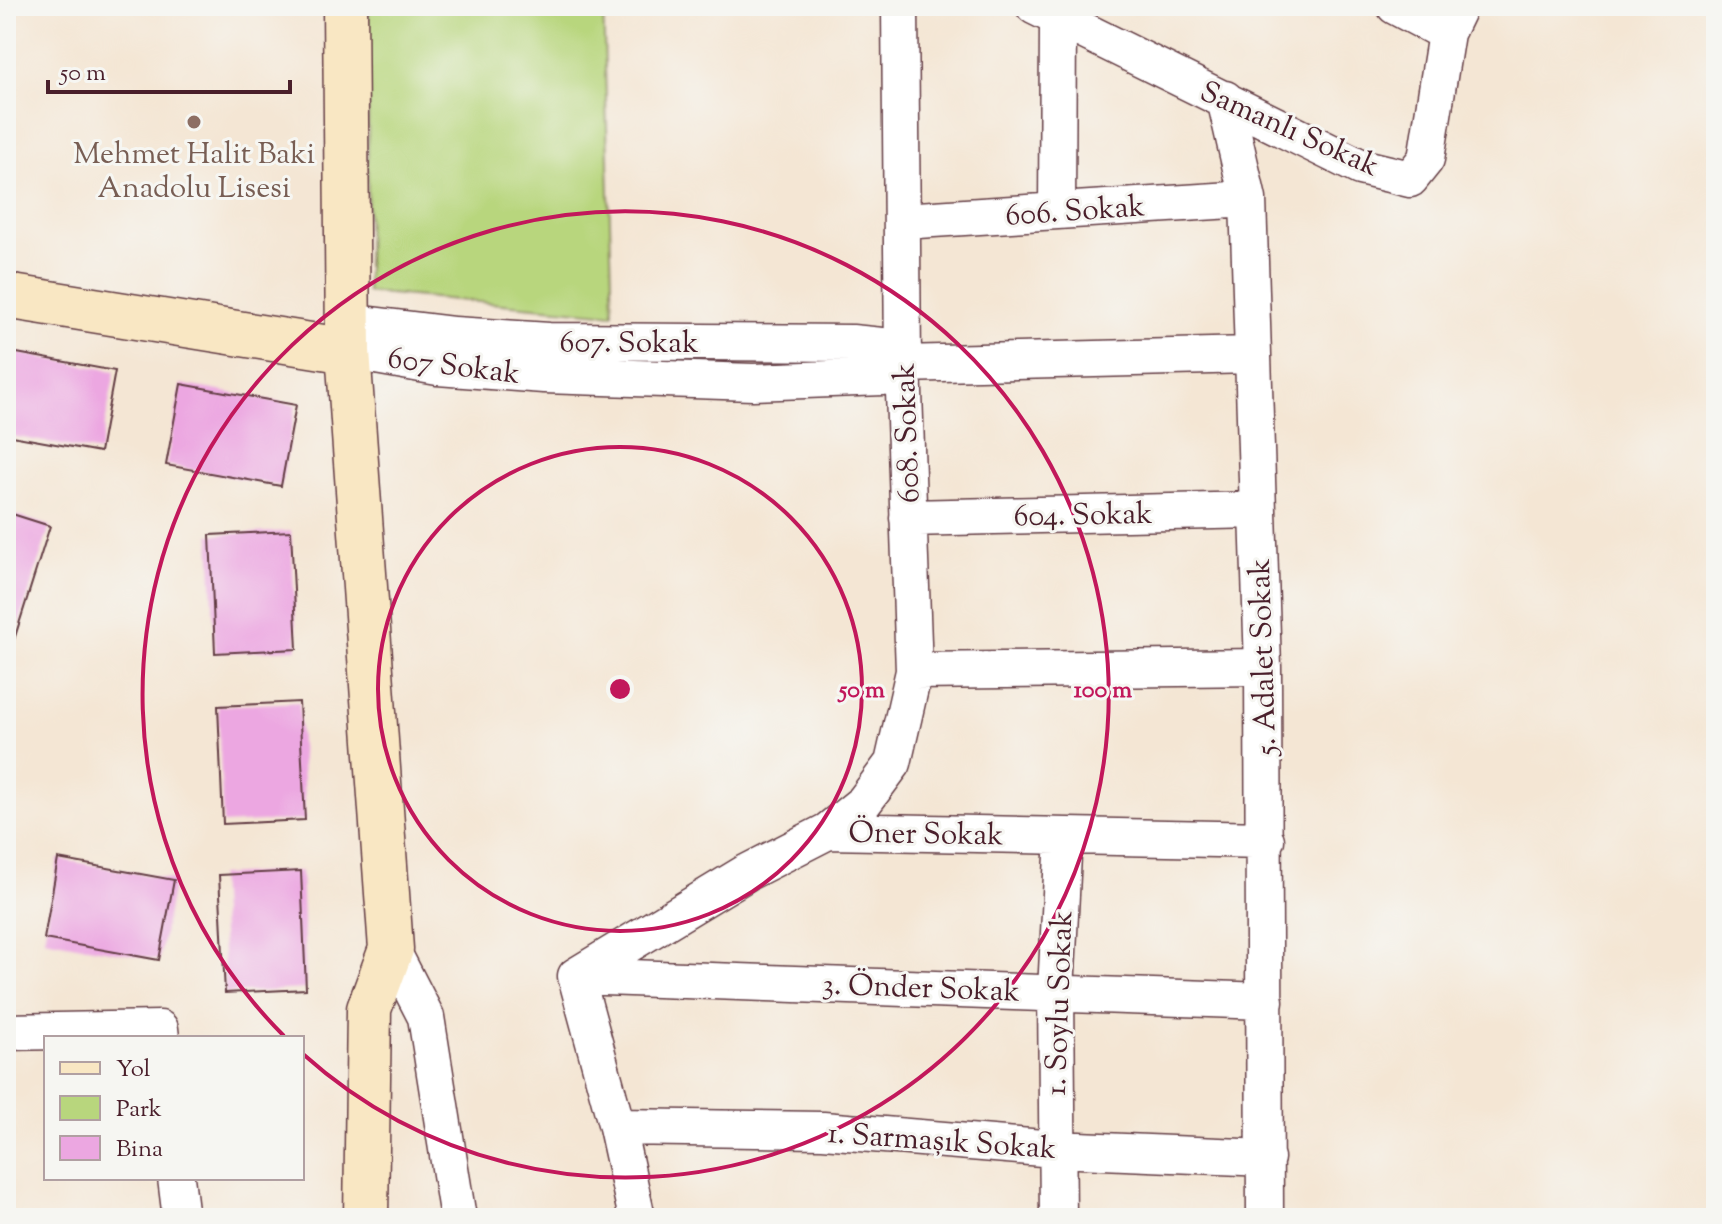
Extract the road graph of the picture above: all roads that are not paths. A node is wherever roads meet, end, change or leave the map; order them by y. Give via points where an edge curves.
1 (345, 6) edge
2 (900, 6) edge
3 (1395, 6) edge
4 (1046, 13) edge
5 (1452, 20) edge
6 (1225, 99) junction
7 (1248, 199) junction
8 (1057, 211) junction
9 (902, 221) junction
10 (6, 267) edge
11 (6, 296) edge
12 (348, 336) junction
13 (1251, 355) junction
14 (903, 364) junction
15 (1258, 510) junction
16 (908, 518) junction
17 (1263, 667) junction
18 (914, 671) junction
19 (828, 831) junction
20 (1064, 836) junction
21 (1266, 840) junction
22 (391, 949) junction
23 (576, 976) junction
24 (1056, 991) junction
25 (1265, 1001) junction
26 (6, 1032) edge
27 (160, 1034) edge
28 (617, 1127) junction
29 (1055, 1149) junction
30 (1266, 1158) junction
31 (176, 1180) edge
32 (181, 1218) edge
33 (366, 1218) edge
34 (458, 1218) edge
35 (637, 1218) edge
36 (1058, 1218) edge
37 (1265, 1218) edge

1 - 12 street
2 - 9 street, 608. Sokak
3 - 5 street
4 - 6 street, Samanlı Sokak
4 - 8 street
5 - 6 street, Samanlı Sokak via 1426,159 1410,179 1360,167
6 - 7 street, 5. Adalet Sokak
7 - 8 street, 606. Sokak
7 - 13 street, 5. Adalet Sokak
8 - 9 street, 606. Sokak
9 - 14 street, 608. Sokak
10 - 12 street
11 - 12 street, 607 Sokak
12 - 14 street, 607 Sokak via 438,367 544,375 753,382 883,377
12 - 22 street
13 - 14 street
13 - 15 street, 5. Adalet Sokak
14 - 16 street, 608. Sokak
15 - 16 street, 604. Sokak
15 - 17 street, 5. Adalet Sokak
16 - 18 street, 608. Sokak
17 - 18 street
17 - 21 street, 5. Adalet Sokak
18 - 19 street, 608. Sokak via 893,763 864,802
19 - 20 street, Öner Sokak
19 - 23 street, Öner Sokak via 746,873
20 - 21 street, Öner Sokak
20 - 24 street, 1. Soylu Sokak
21 - 25 street, 5. Adalet Sokak
22 - 33 street via 369,1009
22 - 34 street via 426,1017
23 - 24 street, 3. Önder Sokak
23 - 28 street
24 - 25 street, 3. Önder Sokak
24 - 29 street, 1. Soylu Sokak
25 - 30 street, 5. Adalet Sokak
26 - 27 street
28 - 29 street, 1. Sarmaşık Sokak via 823,1130
28 - 35 street
29 - 30 street, 1. Sarmaşık Sokak
29 - 36 street, 1. Soylu Sokak
30 - 37 street, 5. Adalet Sokak
31 - 32 street

